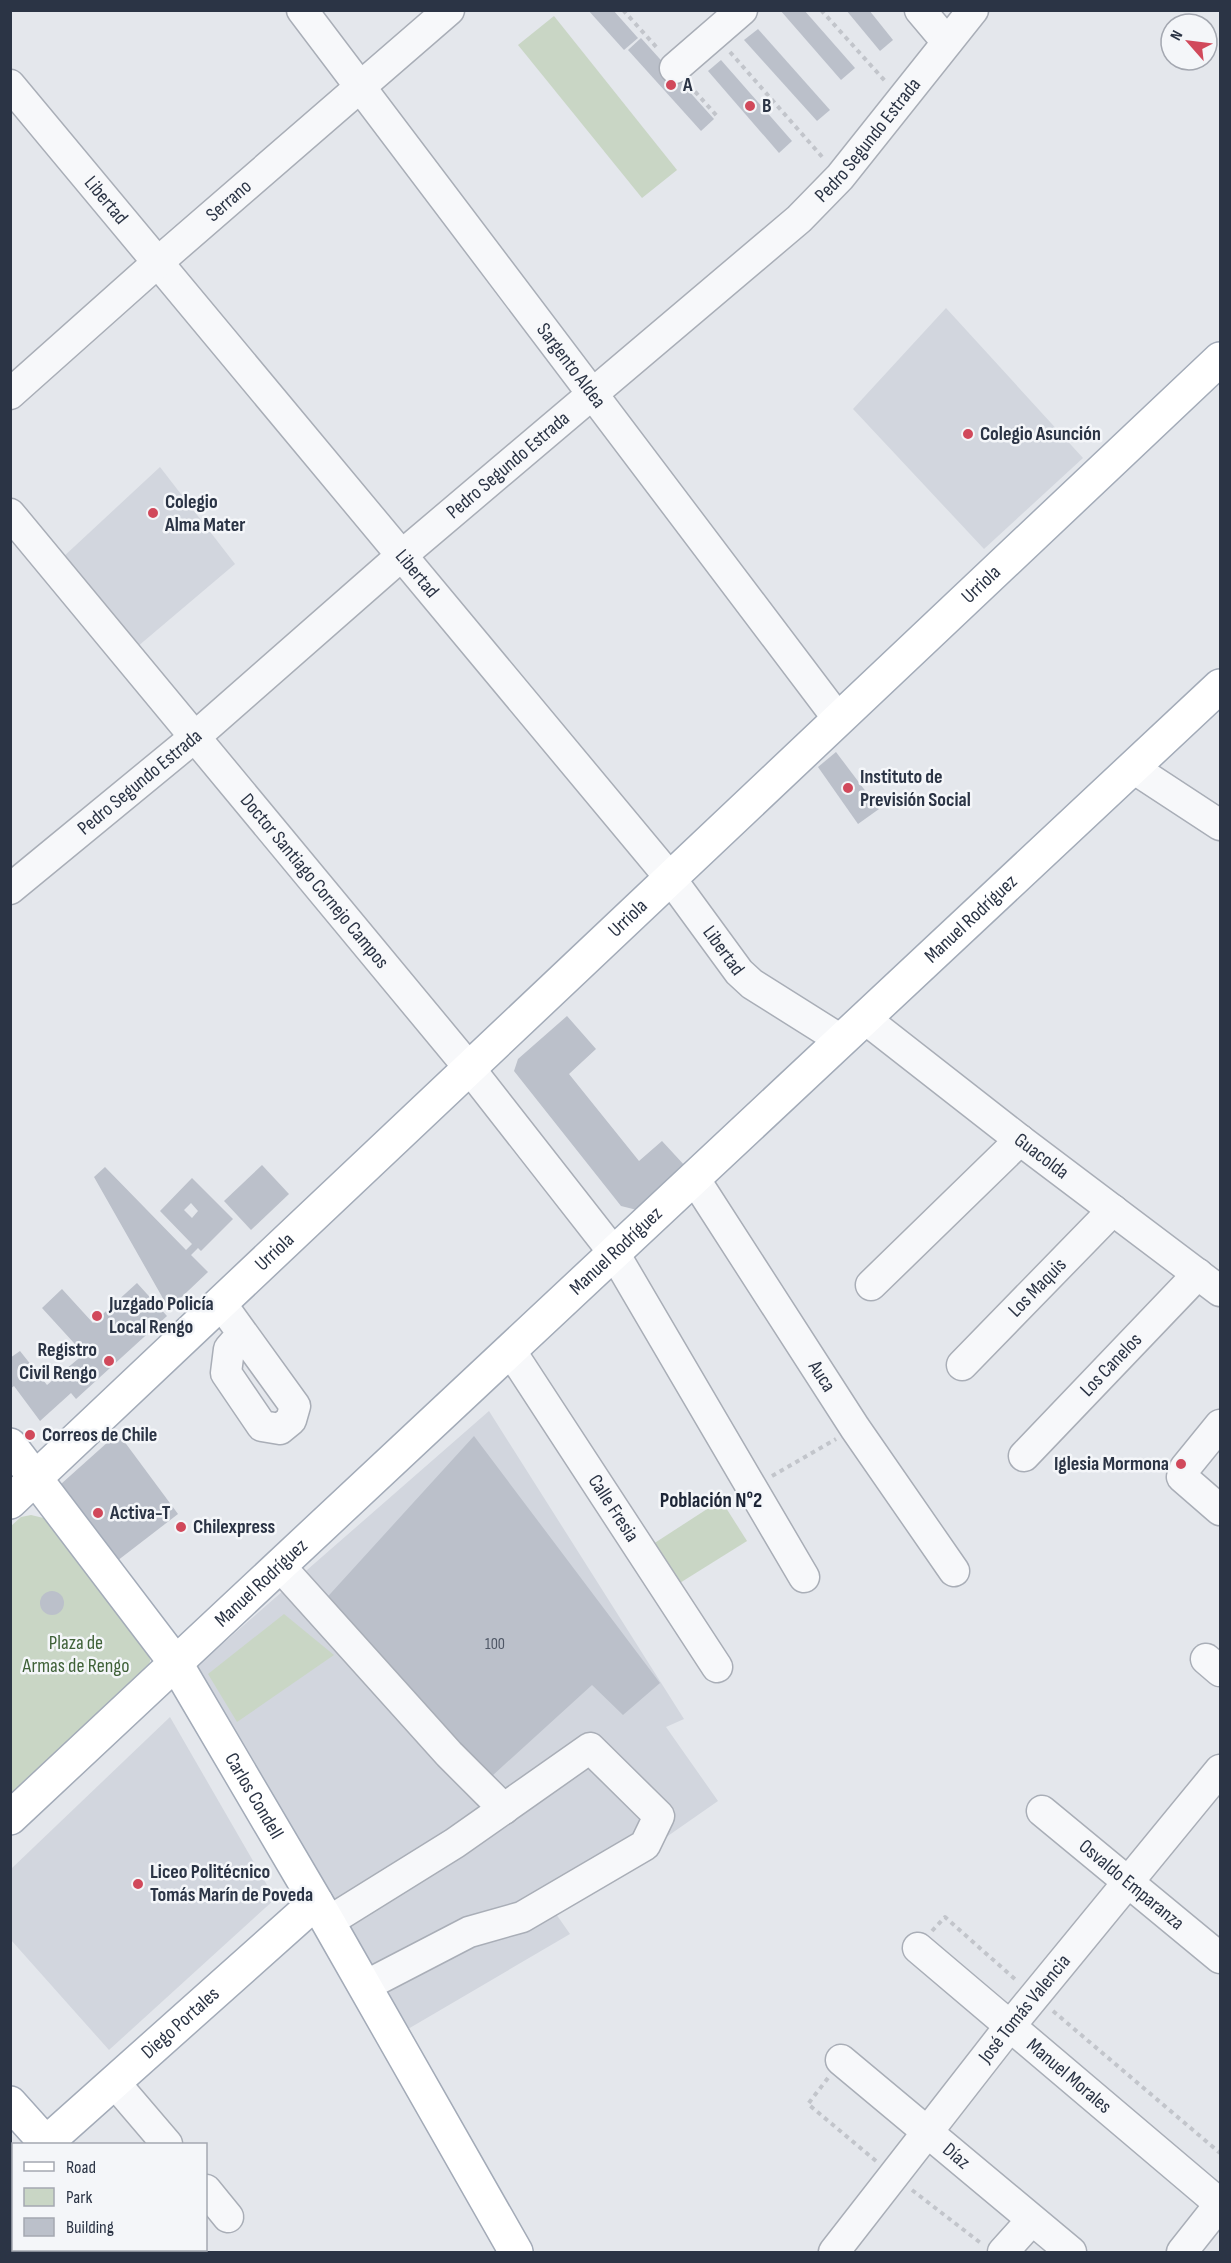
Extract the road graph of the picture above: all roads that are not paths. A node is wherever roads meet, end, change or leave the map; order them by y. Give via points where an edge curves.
1 (302, 10) edge
2 (449, 10) edge
3 (742, 10) edge
4 (920, 10) edge
5 (973, 10) edge
6 (948, 42) junction
7 (675, 68) dead end
8 (10, 85) edge
9 (359, 88) junction
10 (157, 263) junction
11 (1221, 359) edge
12 (10, 394) edge
13 (591, 394) junction
14 (10, 514) edge
15 (400, 556) junction
16 (1221, 686) edge
17 (839, 720) junction
18 (196, 736) junction
19 (1133, 768) junction
20 (1221, 825) edge
21 (671, 879) junction
22 (10, 889) edge
23 (864, 1018) junction
24 (841, 1040) junction
25 (470, 1069) junction
26 (1020, 1140) junction
27 (694, 1178) junction
28 (1113, 1210) junction
29 (614, 1253) junction
30 (1209, 1282) edge
31 (871, 1285) dead end
32 (221, 1304) junction
33 (242, 1334) dead end
34 (510, 1350) junction
35 (962, 1365) dead end
36 (1221, 1425) edge
37 (10, 1445) edge
38 (1024, 1456) dead end
39 (38, 1478) junction
40 (10, 1502) edge
41 (1221, 1510) edge
42 (279, 1565) junction
43 (954, 1571) dead end
44 (804, 1577) dead end
45 (175, 1662) junction
46 (717, 1667) dead end
47 (1221, 1770) edge
48 (504, 1809) junction
49 (1042, 1811) dead end
50 (10, 1818) edge
51 (1130, 1882) junction
52 (322, 1912) junction
53 (918, 1948) road end
54 (1221, 1958) edge
55 (365, 1986) junction
56 (1010, 2026) junction
57 (841, 2060) dead end
58 (114, 2082) junction
59 (10, 2103) edge
60 (926, 2131) junction
61 (44, 2143) edge
62 (46, 2143) edge
63 (164, 2143) edge
64 (207, 2191) edge
65 (1220, 2204) edge
66 (228, 2217) dead end
67 (1031, 2221) junction
68 (516, 2253) edge
69 (834, 2253) edge
70 (1003, 2253) edge
71 (1071, 2253) edge
72 (1182, 2253) edge

1 - 9 street, Sargento Aldea
2 - 9 street, Serrano
3 - 7 street
4 - 6 street
5 - 6 street, Pedro Segundo Estrada
6 - 13 street, Pedro Segundo Estrada via 840,177 799,219
8 - 10 street, Libertad
9 - 10 street, Serrano
9 - 13 street, Sargento Aldea
10 - 12 street, Serrano
10 - 15 street, Libertad
11 - 17 main road, Urriola
13 - 15 street, Pedro Segundo Estrada
13 - 17 street, Sargento Aldea
14 - 18 street, Doctor Santiago Cornejo Campos
15 - 18 street, Pedro Segundo Estrada
15 - 21 street, Libertad
16 - 19 main road, Manuel Rodríguez
17 - 21 main road, Urriola
18 - 22 street, Pedro Segundo Estrada
18 - 25 street, Doctor Santiago Cornejo Campos
19 - 20 street
19 - 23 main road, Manuel Rodríguez
21 - 24 street, Libertad via 739,972
21 - 25 main road, Urriola
23 - 24 main road, Manuel Rodríguez
23 - 26 street, Guacolda
24 - 27 main road, Manuel Rodríguez
25 - 29 street, Doctor Santiago Cornejo Campos
25 - 32 main road, Urriola
26 - 28 street, Guacolda
26 - 31 street
27 - 29 main road, Manuel Rodríguez
27 - 43 street, Auca via 855,1428
28 - 30 street, Guacolda
28 - 35 street, Los Maquis
29 - 34 main road, Manuel Rodríguez
29 - 44 street, Doctor Santiago Cornejo Campos
30 - 38 street, Los Canelos
32 - 33 street
32 - 39 main road, Urriola
34 - 42 main road, Manuel Rodríguez
34 - 46 street, Calle Fresia
36 - 41 street via 1182,1477
37 - 39 main road, Carlos Condell
39 - 40 main road, Urriola
39 - 45 main road, Carlos Condell
42 - 45 main road, Manuel Rodríguez
42 - 48 street via 449,1754
45 - 50 main road, Manuel Rodríguez
45 - 52 main road, Carlos Condell
47 - 51 street, José Tomás Valencia
48 - 52 street via 455,1844
48 - 55 street via 590,1748 659,1816 645,1845 522,1917 469,1932
49 - 51 street, Osvaldo Emparanza
51 - 54 street, Osvaldo Emparanza
51 - 56 street, José Tomás Valencia
52 - 55 main road, Carlos Condell
52 - 58 main road, Diego Portales
53 - 56 street, Manuel Morales
55 - 68 main road, Carlos Condell
56 - 60 street, José Tomás Valencia
56 - 65 street, Manuel Morales
57 - 60 street, Díaz
58 - 62 main road, Diego Portales
58 - 63 street
59 - 61 main road
60 - 67 street, Díaz
60 - 69 street, José Tomás Valencia
64 - 66 street
65 - 72 street
67 - 70 street
67 - 71 street, Díaz

